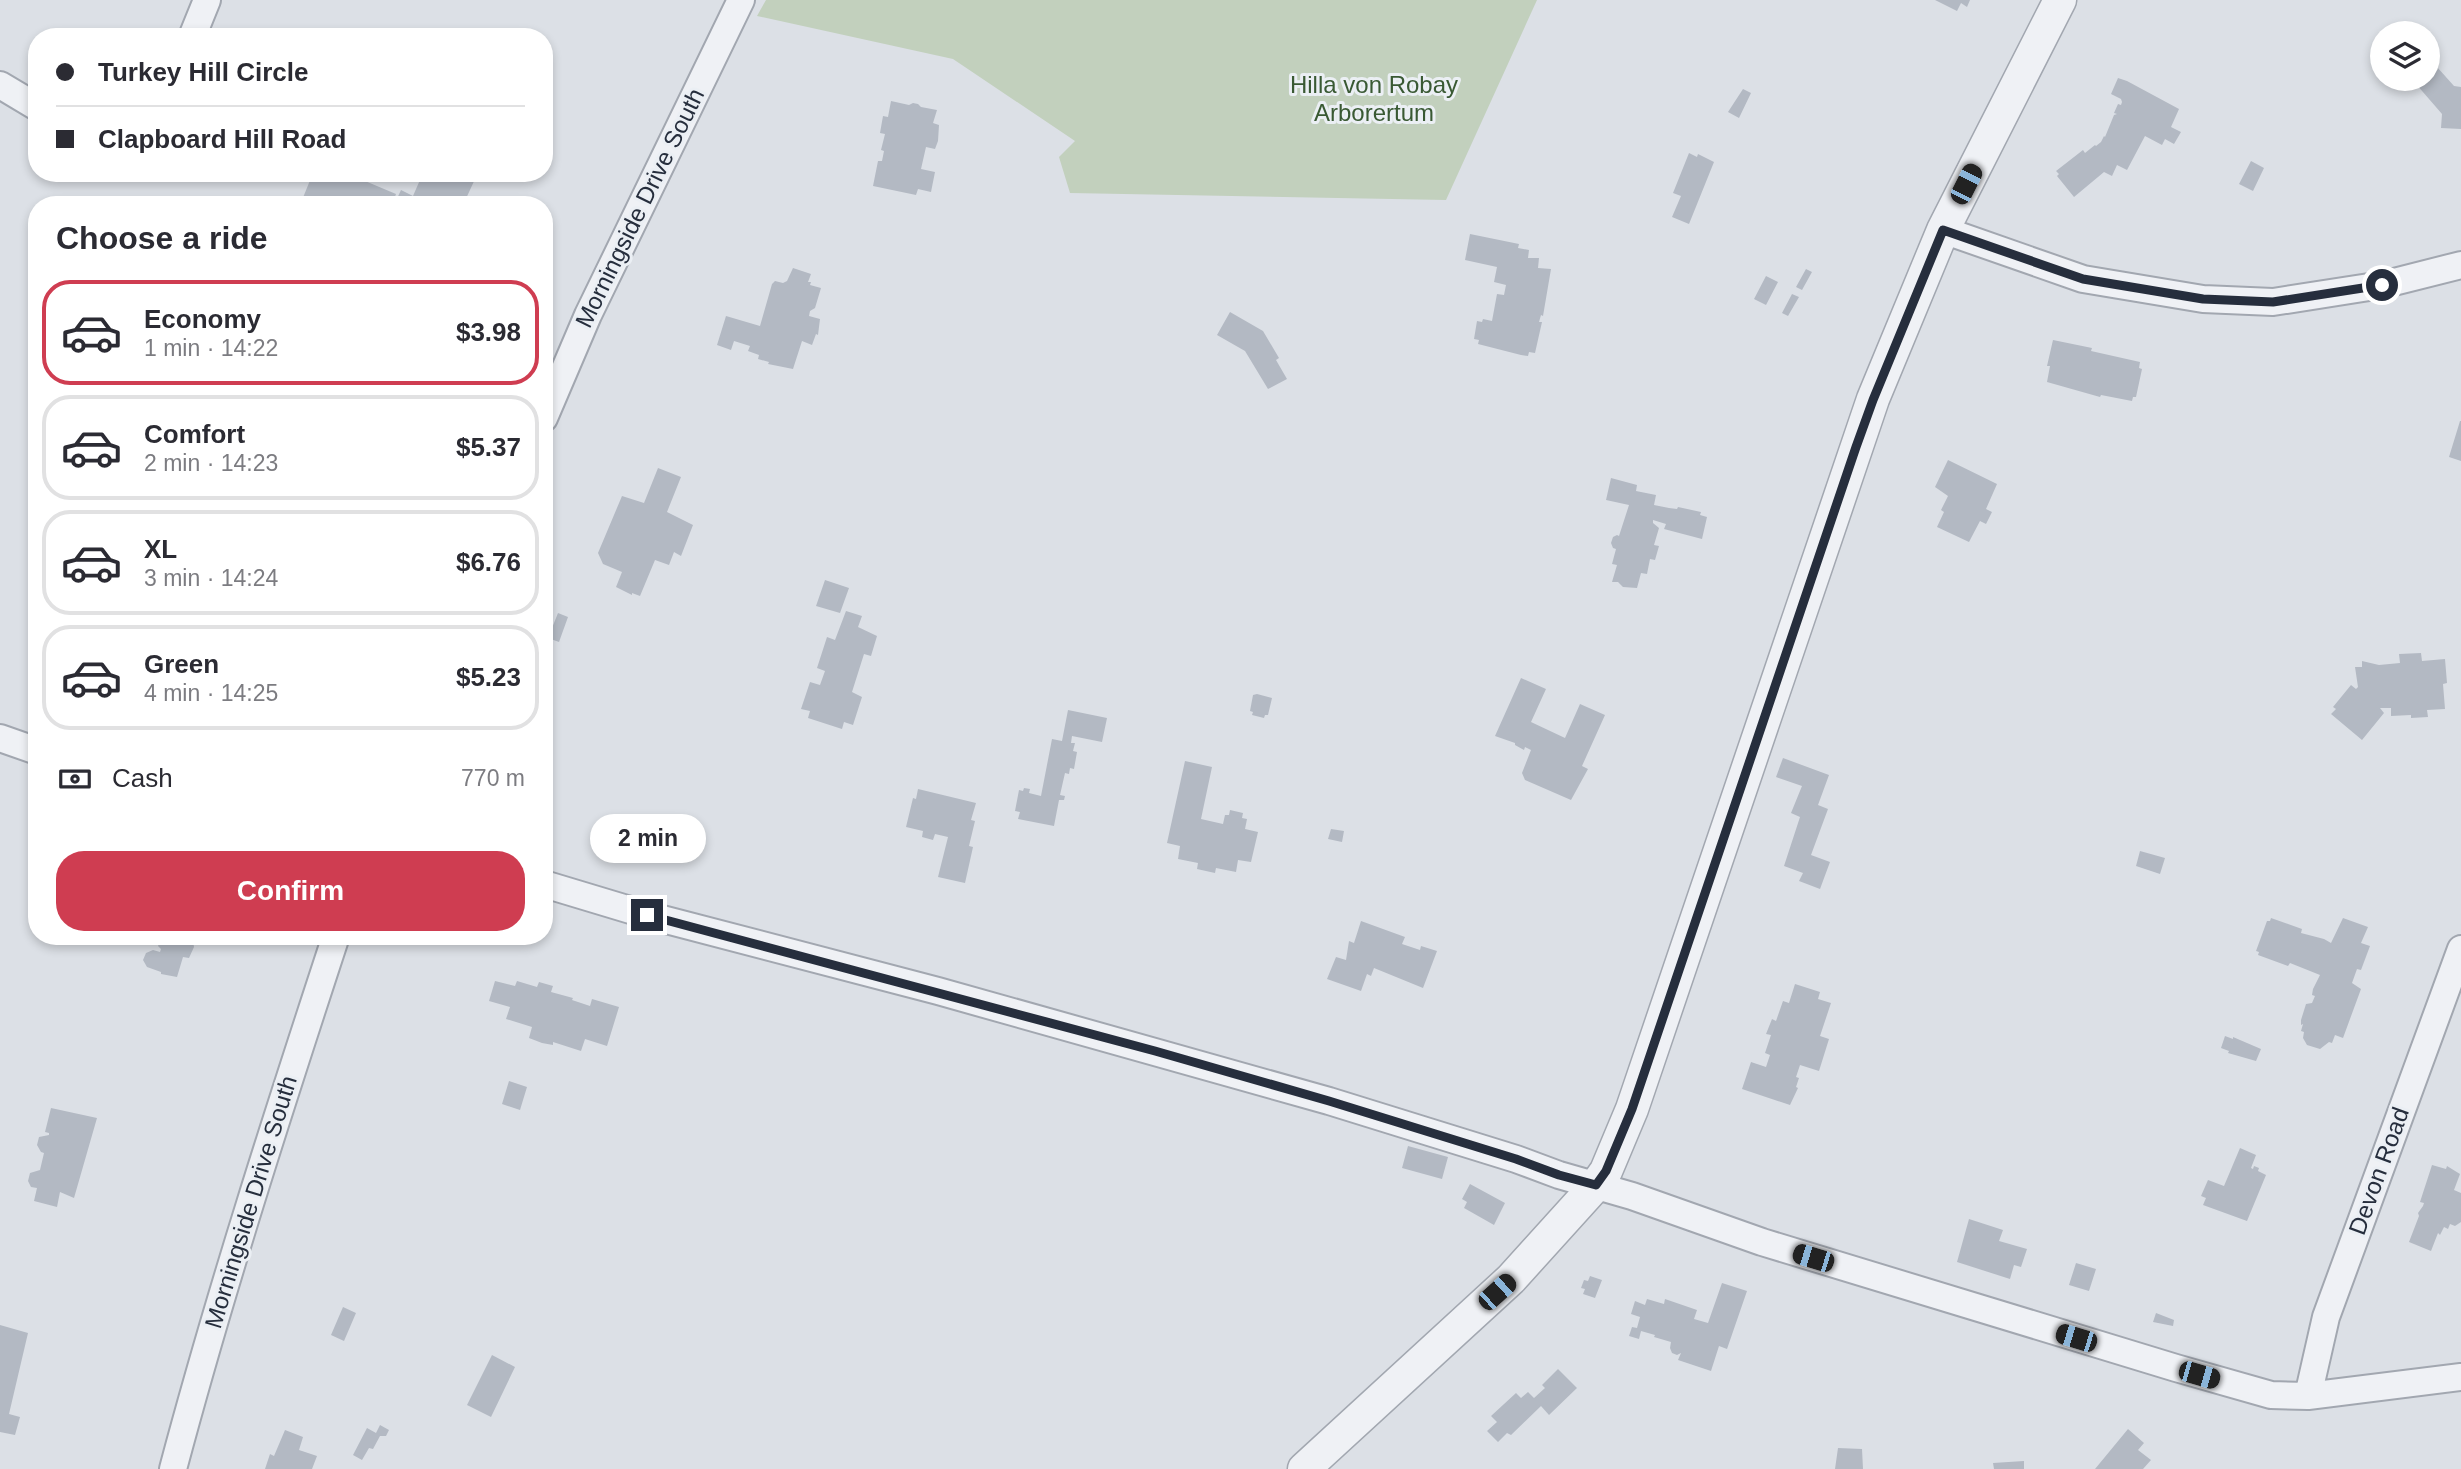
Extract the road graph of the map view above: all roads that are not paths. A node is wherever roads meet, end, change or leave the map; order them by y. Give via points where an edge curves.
1 (207, 0) edge
2 (741, 0) edge
3 (2060, 0) edge
4 (196, 28) edge
5 (0, 85) edge
6 (28, 102) edge
7 (1943, 230) junction
8 (2461, 265) edge
9 (553, 397) edge
10 (0, 738) edge
11 (28, 748) edge
12 (553, 887) edge
13 (333, 945) edge
14 (2461, 949) edge
15 (1596, 1185) junction
16 (2461, 1377) edge
17 (2308, 1396) junction
18 (173, 1469) edge
19 (1304, 1469) edge

1 - 4 street
2 - 9 street, Morningside Drive South
3 - 7 street
5 - 6 street
7 - 8 street via 2083,279 2203,299 2273,302 2382,285
7 - 15 street via 1860,435 1632,1109
10 - 11 street
12 - 15 street via 1169,1055
13 - 18 street, Morningside Drive South via 261,1163
14 - 17 street, Devon Road via 2326,1317
15 - 17 street via 1762,1242 2176,1368 2271,1395
15 - 19 street via 1511,1279
16 - 17 street

